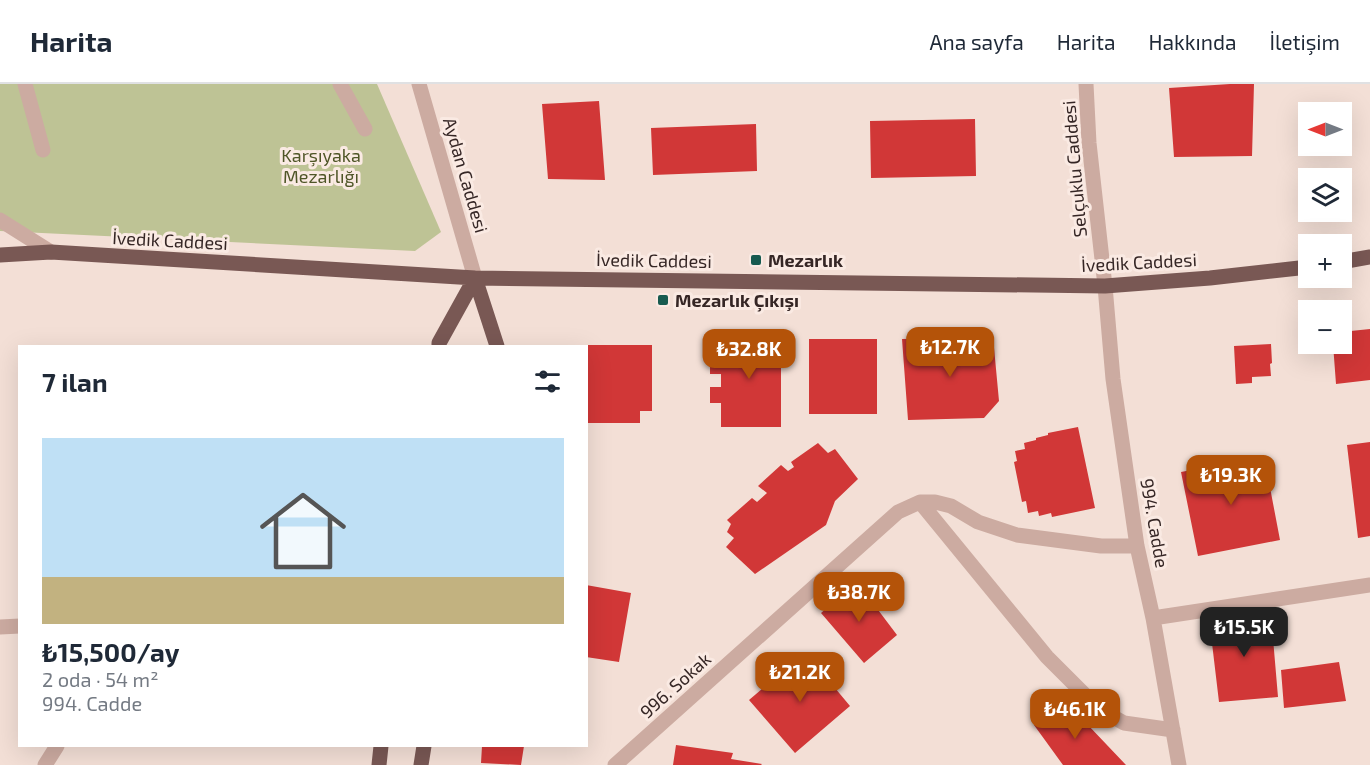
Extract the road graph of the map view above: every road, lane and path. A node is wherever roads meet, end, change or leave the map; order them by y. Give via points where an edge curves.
1 (25, 84) edge
2 (340, 84) edge
3 (419, 84) edge
4 (1086, 84) edge
5 (365, 129) dead end
6 (43, 150) dead end
7 (0, 220) edge
8 (51, 252) junction
9 (0, 255) edge
10 (1370, 257) edge
11 (1352, 260) edge
12 (1298, 268) edge
13 (476, 278) junction
14 (1105, 286) junction
15 (439, 345) edge
16 (497, 345) edge
17 (920, 502) junction
18 (1137, 546) junction
19 (1370, 585) edge
20 (1153, 618) junction
21 (18, 626) edge
22 (0, 627) edge
23 (1173, 730) junction
24 (56, 747) edge
25 (381, 747) edge
26 (424, 747) edge
27 (45, 765) edge
28 (379, 765) edge
29 (421, 765) edge
30 (615, 765) edge
31 (1179, 765) edge

1 - 6 street
2 - 5 street
3 - 13 street, Aydan Caddesi
4 - 14 street, Selçuklu Caddesi
7 - 8 street
8 - 9 main road, İvedik Caddesi
8 - 13 main road, İvedik Caddesi
10 - 11 main road
12 - 14 main road, İvedik Caddesi
13 - 14 main road, İvedik Caddesi
13 - 15 main road
13 - 16 main road
14 - 18 street, 994. Cadde via 1113,379
17 - 18 street via 951,506 978,522 1017,535 1101,546
17 - 23 street via 1047,657 1099,710 1124,723
17 - 30 street, 996. Sokak via 898,512
18 - 20 street, 994. Cadde
19 - 20 street
20 - 23 street, 994. Cadde
21 - 22 street
23 - 31 street, 994. Cadde
24 - 27 street
25 - 28 main road
26 - 29 main road

